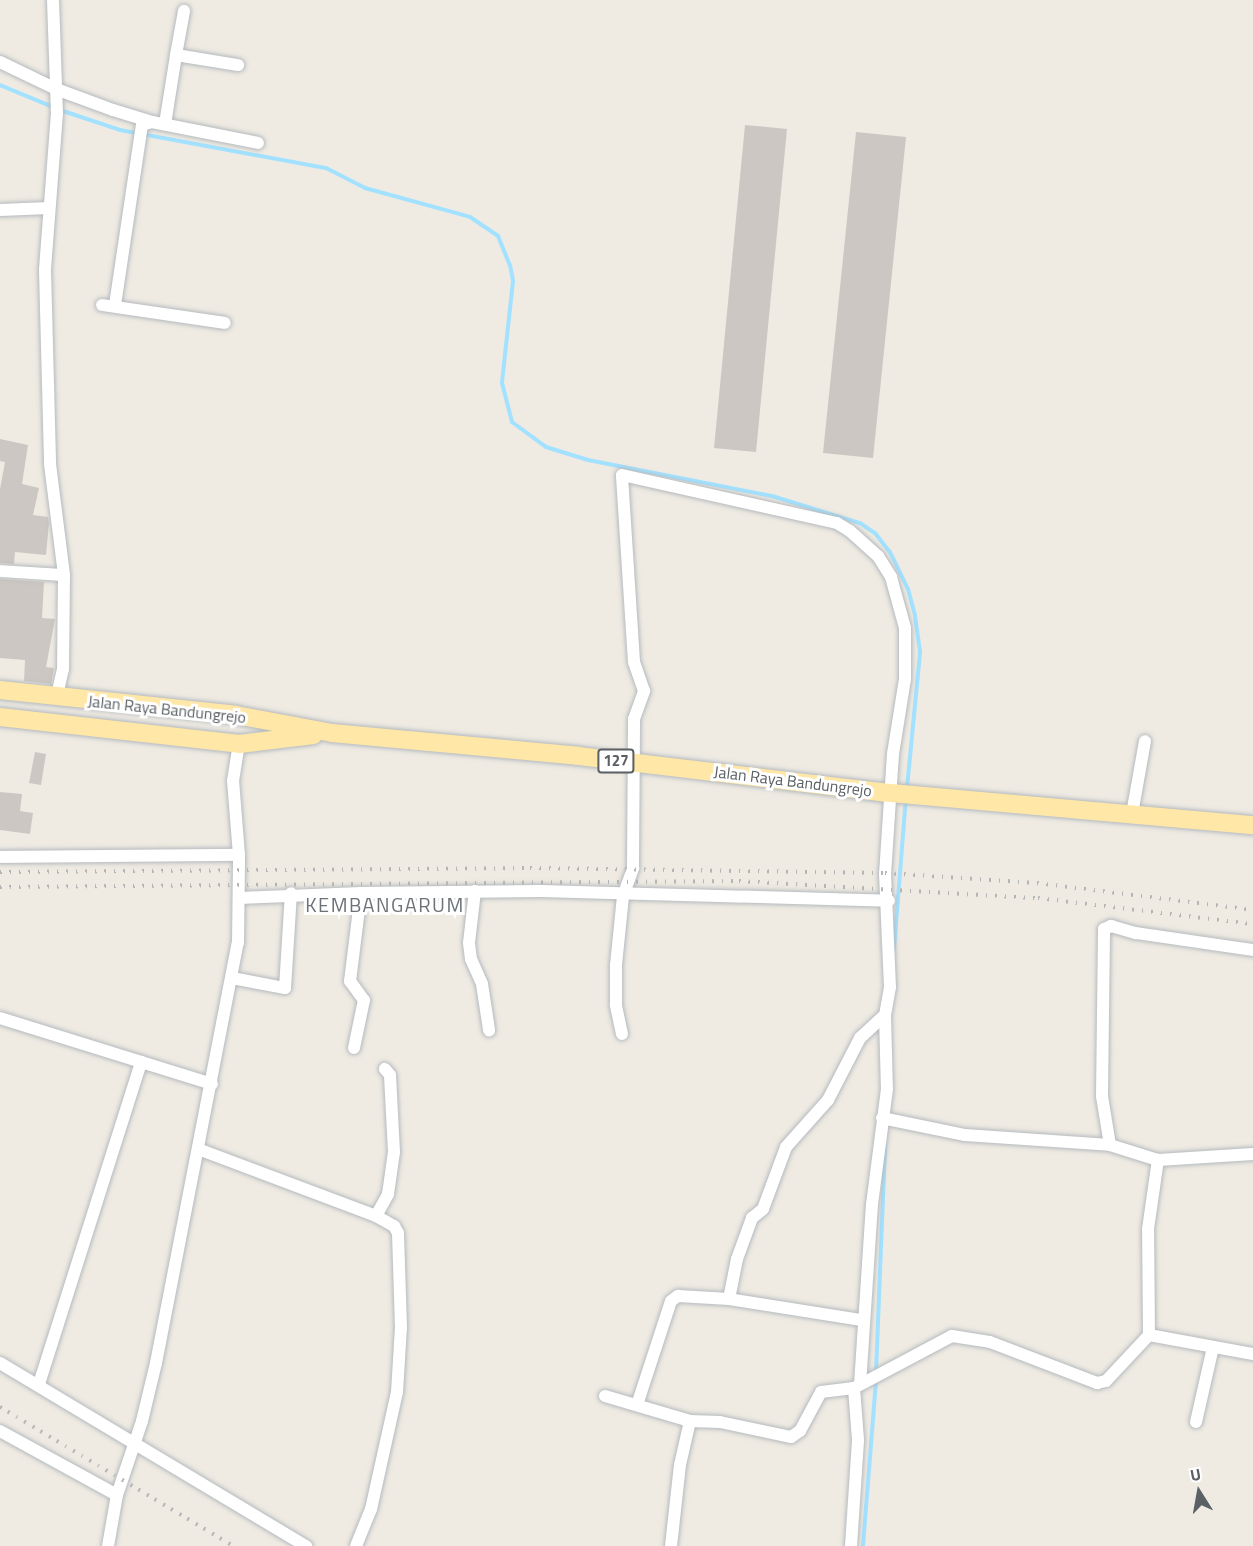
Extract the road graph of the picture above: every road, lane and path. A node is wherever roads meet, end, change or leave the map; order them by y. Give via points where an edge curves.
1 (53, 0) edge
2 (184, 11) dead end
3 (176, 55) junction
4 (0, 62) edge
5 (238, 65) dead end
6 (57, 101) junction
7 (153, 124) junction
8 (258, 143) dead end
9 (49, 208) junction
10 (0, 210) edge
11 (102, 305) dead end
12 (115, 305) junction
13 (225, 323) dead end
14 (0, 571) edge
15 (64, 575) junction
16 (0, 690) edge
17 (57, 696) junction
18 (98, 701) junction
19 (0, 717) edge
20 (95, 728) junction
21 (332, 733) junction
22 (1145, 741) dead end
23 (239, 744) junction
24 (636, 764) junction
25 (902, 792) junction
26 (1132, 814) junction
27 (1253, 825) edge
28 (239, 855) junction
29 (0, 857) edge
30 (475, 891) junction
31 (291, 893) junction
32 (361, 893) junction
33 (623, 896) junction
34 (240, 897) junction
35 (889, 901) junction
36 (1253, 950) edge
37 (232, 978) junction
38 (885, 1015) junction
39 (0, 1018) edge
40 (489, 1030) dead end
41 (622, 1034) dead end
42 (354, 1048) dead end
43 (141, 1062) junction
44 (385, 1069) dead end
45 (212, 1084) junction
46 (883, 1119) junction
47 (1110, 1145) junction
48 (198, 1149) junction
49 (1253, 1154) edge
50 (1158, 1160) junction
51 (376, 1216) junction
52 (729, 1299) junction
53 (862, 1320) junction
54 (1149, 1335) junction
55 (1213, 1347) junction
56 (1253, 1354) edge
57 (0, 1363) edge
58 (39, 1384) junction
59 (860, 1384) junction
60 (605, 1396) dead end
61 (637, 1405) junction
62 (690, 1421) junction
63 (1196, 1422) dead end
64 (0, 1431) edge
65 (134, 1440) junction
66 (117, 1495) junction
67 (108, 1546) edge
68 (306, 1546) edge
69 (357, 1546) edge
70 (671, 1546) edge
71 (850, 1546) edge

1 - 6 street
2 - 3 street
3 - 5 street
3 - 7 street
4 - 6 street
6 - 7 street
6 - 9 street
7 - 8 street
7 - 12 street via 140,138
9 - 10 street
9 - 15 street via 45,270 47,394
11 - 12 street
12 - 13 street
14 - 15 street
15 - 17 street via 63,669
16 - 17 main road, Jalan Raya Bandungrejo / 127
17 - 18 main road, Jalan Raya Bandungrejo / 127
18 - 20 main road
18 - 21 main road, Jalan Raya Bandungrejo / 127 via 236,715
19 - 20 main road, Jalan Raya Bandungrejo / 127
20 - 23 main road, Jalan Raya Bandungrejo / 127
21 - 23 main road, Jalan Raya Bandungrejo / 127
21 - 24 main road, Jalan Raya Bandungrejo / 127
22 - 26 street
23 - 28 street via 233,781
24 - 25 main road, Jalan Raya Bandungrejo / 127
24 - 25 street via 634,718 644,691 634,662 622,475 837,523 878,556 891,578 905,628 904,679 893,754
24 - 33 street via 633,868
25 - 26 main road, Jalan Raya Bandungrejo / 127
25 - 35 street via 885,873
26 - 27 main road, Jalan Raya Bandungrejo / 127
28 - 29 street
28 - 34 street
30 - 32 street
30 - 33 street
30 - 40 street via 471,958 482,984
31 - 32 street
31 - 34 street
31 - 37 street via 285,988
32 - 42 street via 350,981 364,1000
33 - 35 street
33 - 41 street via 615,979
34 - 37 street
35 - 38 street via 886,938 890,987
36 - 47 street via 1111,926 1104,928 1102,1096
37 - 45 street
38 - 46 street via 887,1089
38 - 52 street via 860,1038 828,1100 786,1147 763,1209 752,1218 748,1228
39 - 43 street
43 - 45 street
43 - 58 street
44 - 51 street via 390,1075 394,1152 388,1194
45 - 48 street
46 - 47 street via 976,1136
46 - 53 street
47 - 50 street
48 - 51 street
48 - 65 street via 156,1363
49 - 50 street
50 - 54 street via 1148,1229
51 - 69 street via 394,1226 398,1233 401,1327 397,1392 387,1448
52 - 53 street
52 - 61 street via 683,1294 671,1301
53 - 59 street
54 - 55 street
54 - 59 street via 1101,1383 968,1337 938,1341 882,1376
55 - 56 street
55 - 63 street
57 - 58 street
58 - 65 street
59 - 62 street via 821,1392 800,1431 791,1437 720,1422
59 - 71 street
60 - 61 street
61 - 62 street
62 - 70 street via 680,1465
64 - 66 street
65 - 66 street
65 - 68 street
66 - 67 street

